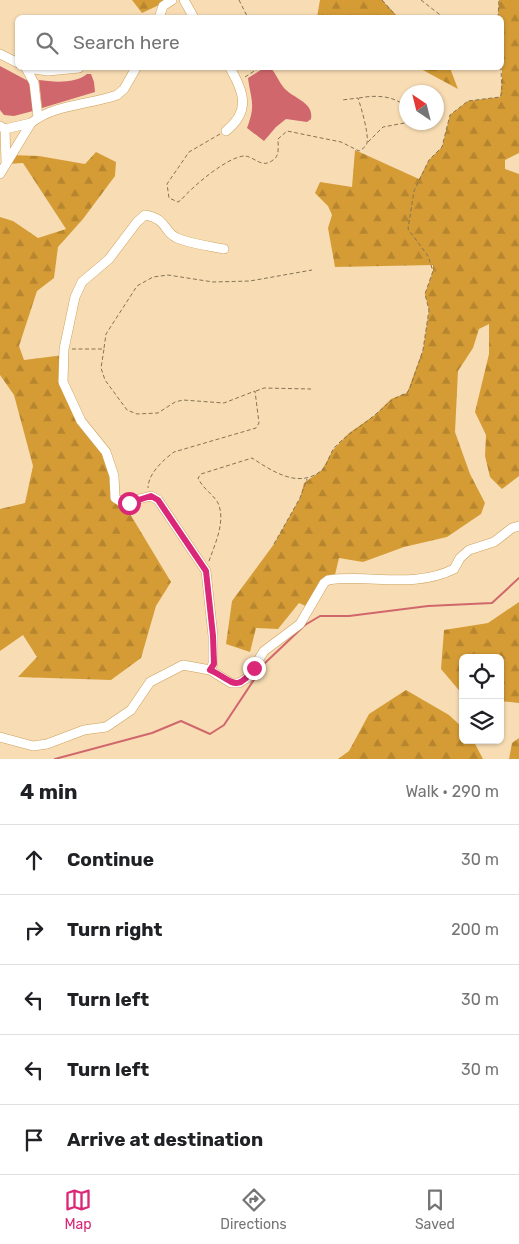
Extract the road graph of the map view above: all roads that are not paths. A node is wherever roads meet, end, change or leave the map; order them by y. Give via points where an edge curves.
1 (172, 0) edge
2 (184, 0) edge
3 (160, 15) edge
4 (192, 15) edge
5 (0, 54) edge
6 (15, 61) edge
7 (28, 70) edge
8 (41, 70) edge
9 (58, 70) edge
10 (135, 70) edge
11 (231, 70) edge
12 (34, 120) junction
13 (3, 128) edge
14 (226, 131) road end
15 (6, 164) junction
16 (0, 174) edge
17 (224, 249) dead end
18 (519, 526) edge
19 (210, 670) junction
20 (0, 737) edge

1 - 3 street via 163,6
2 - 4 street
5 - 6 street
7 - 12 street via 34,83
8 - 9 street
10 - 12 street via 117,95 52,111
11 - 14 street via 243,97 242,110 237,122
12 - 13 street
12 - 15 street
13 - 15 street
15 - 16 street
17 - 19 street via 175,238 163,222 145,216 109,259 82,282 75,297 64,349 63,382 81,421 106,452 114,476 115,498 129,503 151,496 158,500 206,571 213,636 214,664
18 - 19 street via 494,542 464,553 454,569 431,576 414,580 328,580 300,624 264,651 247,678 231,683
19 - 20 street via 183,664 161,675 143,689 131,710 106,727 84,730 33,746

